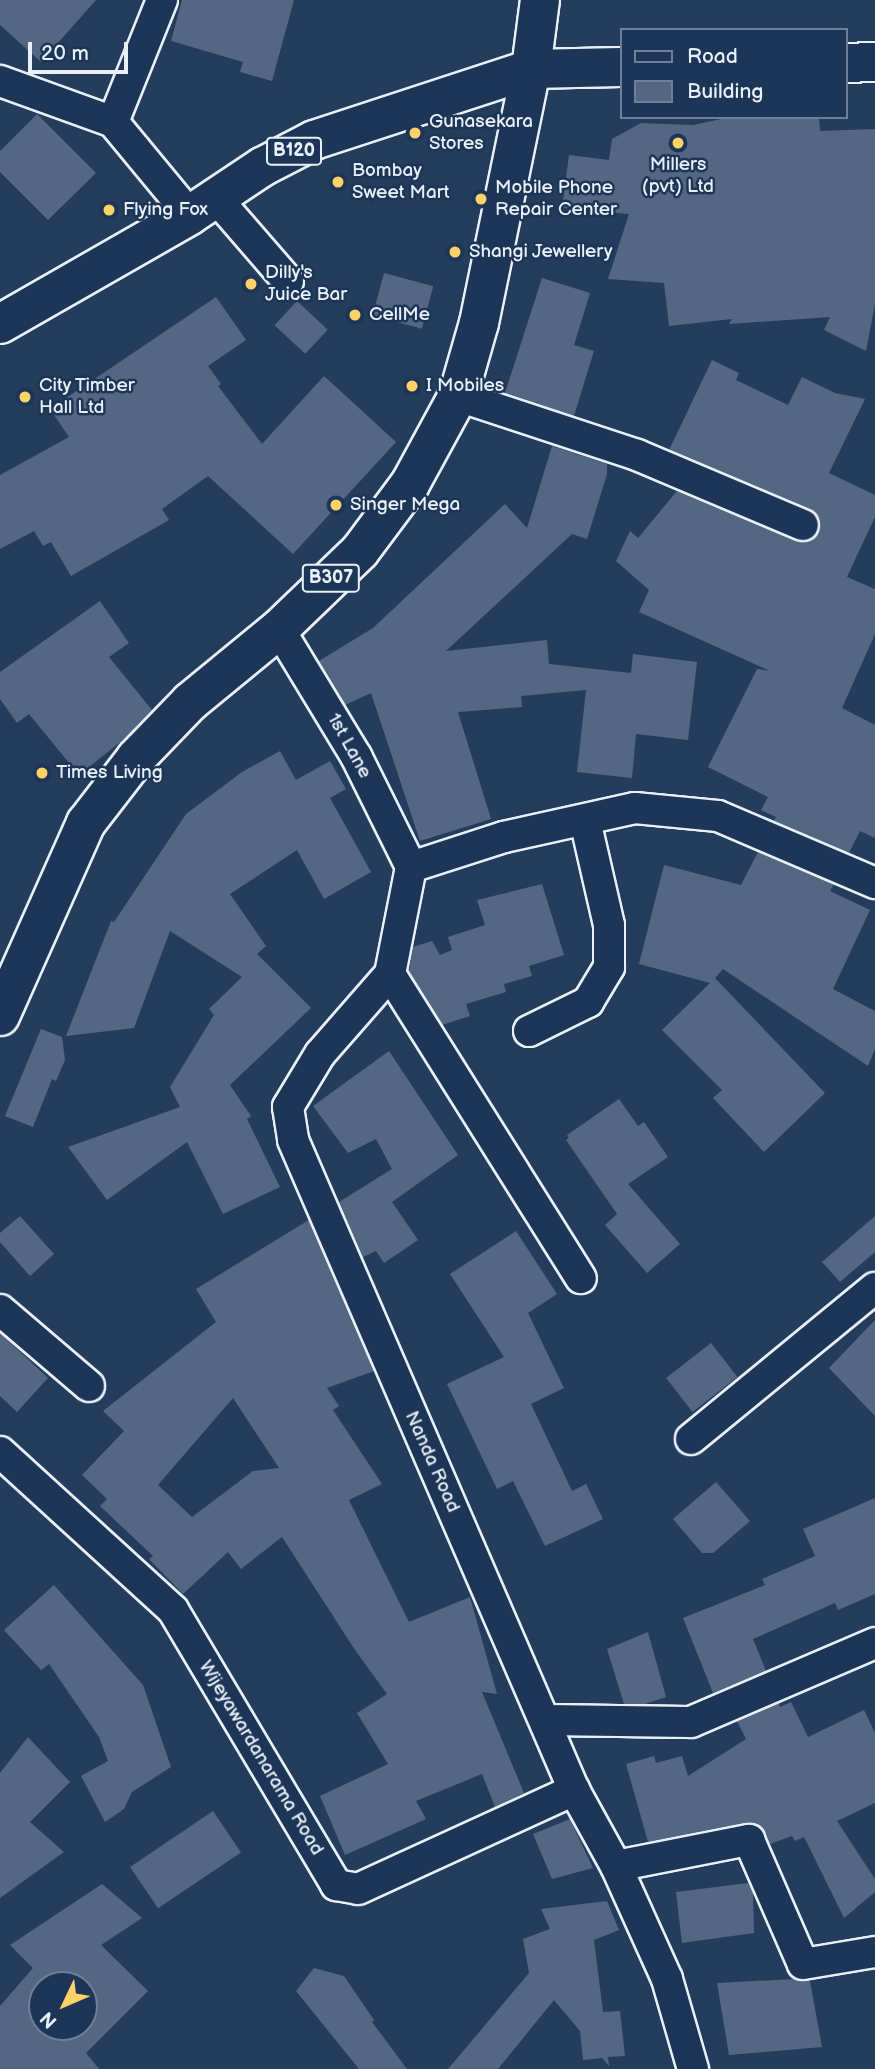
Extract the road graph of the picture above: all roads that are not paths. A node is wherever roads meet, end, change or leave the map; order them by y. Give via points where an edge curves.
1 (162, 0) edge
2 (540, 0) edge
3 (875, 62) edge
4 (847, 63) edge
5 (620, 67) edge
6 (531, 69) junction
7 (0, 81) edge
8 (113, 122) junction
9 (203, 207) junction
10 (288, 281) dead end
11 (0, 324) edge
12 (458, 396) junction
13 (803, 525) dead end
14 (279, 629) junction
15 (585, 820) junction
16 (411, 867) junction
17 (875, 883) edge
18 (390, 974) junction
19 (0, 1016) edge
20 (529, 1031) dead end
21 (581, 1278) dead end
22 (875, 1288) edge
23 (0, 1310) edge
24 (89, 1386) dead end
25 (691, 1439) dead end
26 (0, 1452) edge
27 (875, 1643) edge
28 (546, 1720) junction
29 (574, 1790) junction
30 (616, 1866) junction
31 (875, 1952) edge
32 (692, 2069) edge

1 - 8 street
2 - 6 main road
3 - 4 main road
5 - 6 main road, B120
6 - 9 main road, B120 via 314,140 262,167
6 - 12 main road, B307 via 479,323
7 - 8 street
8 - 9 street
9 - 10 street
9 - 11 main road, B120
12 - 13 street via 637,456
12 - 14 main road, B307 via 410,484 360,551
14 - 16 street, 1st Lane via 356,757
14 - 19 main road, B307 via 190,702 136,758 86,823
15 - 16 street via 504,837
15 - 17 street via 635,808 718,816
15 - 20 street via 609,925 609,967 588,1002
16 - 18 street
18 - 21 street
18 - 28 street, Nanda Road via 320,1054 288,1107 293,1140
22 - 25 street
23 - 24 street
26 - 29 street, Wijeyawardanarama Road via 173,1610 336,1885 358,1889
27 - 28 street via 691,1722
28 - 29 street, Nanda Road
29 - 30 street, Nanda Road
30 - 31 street via 749,1840 803,1964
30 - 32 street, Nanda Road via 667,1979

